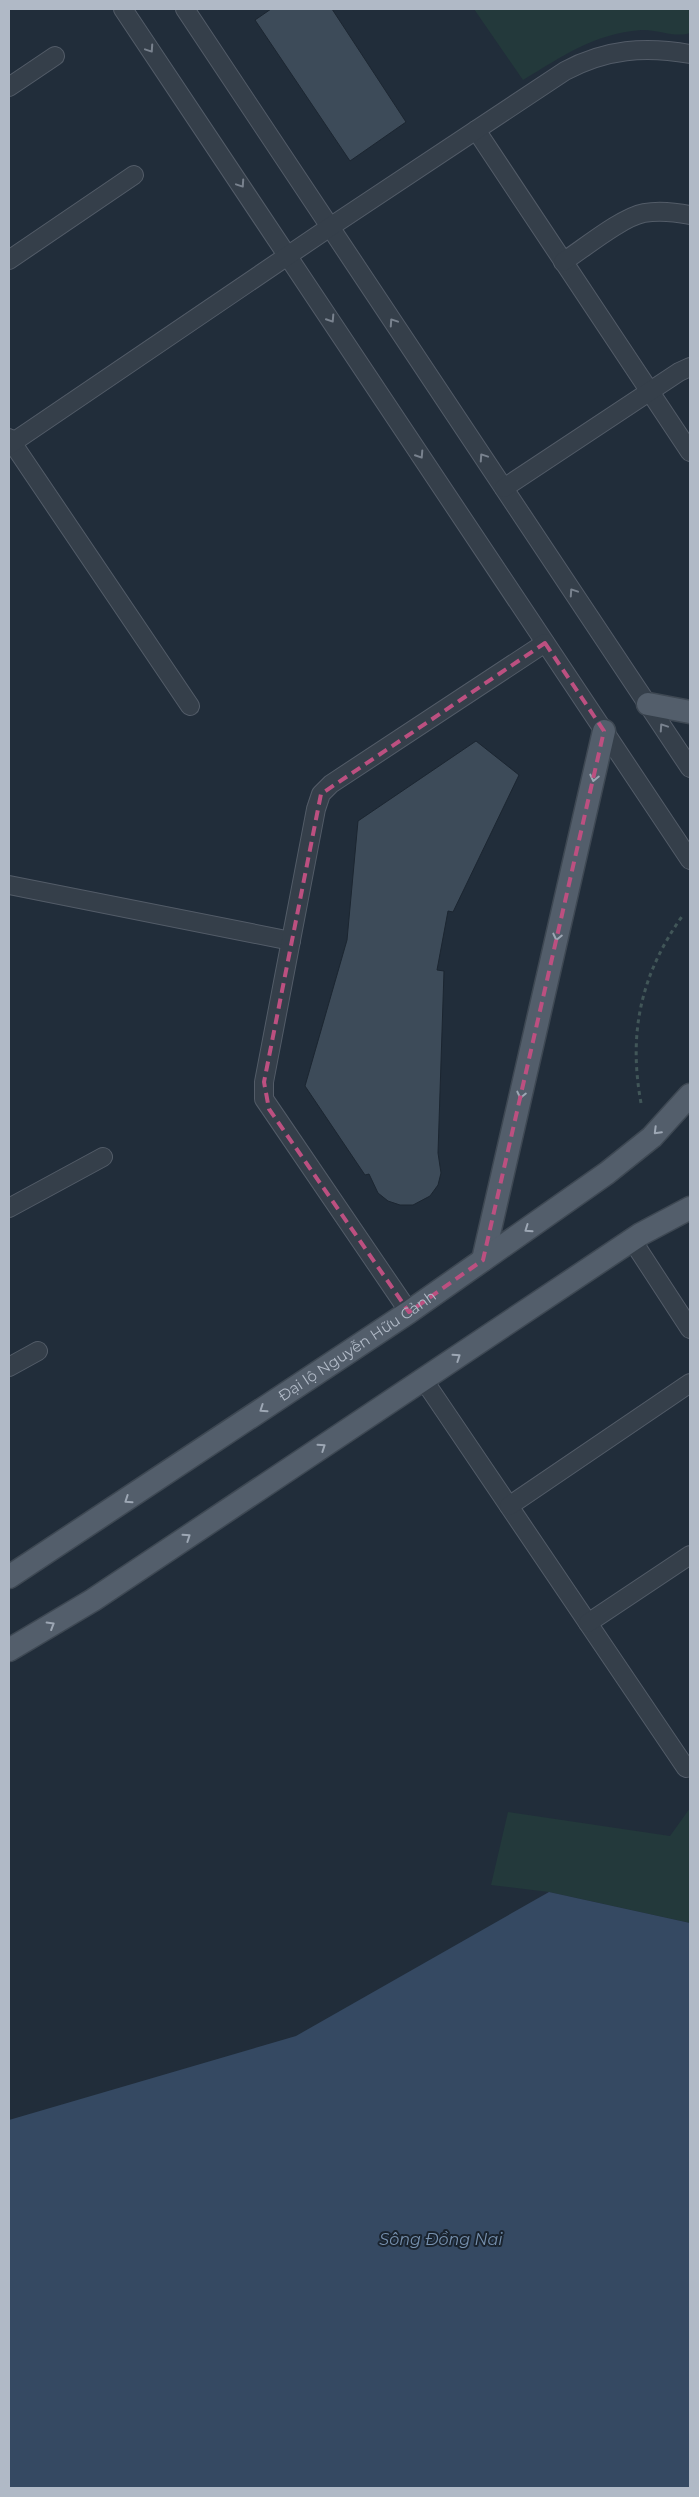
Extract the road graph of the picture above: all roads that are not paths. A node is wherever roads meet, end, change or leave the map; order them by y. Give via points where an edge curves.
1 (123, 9) edge
2 (185, 9) edge
3 (690, 54) edge
4 (55, 56) dead end
5 (9, 87) edge
6 (476, 130) junction
7 (134, 175) dead end
8 (690, 215) edge
9 (330, 227) junction
10 (289, 255) junction
11 (9, 260) edge
12 (563, 262) junction
13 (690, 367) edge
14 (650, 391) junction
15 (10, 442) edge
16 (690, 452) edge
17 (504, 488) junction
18 (544, 643) junction
19 (648, 704) junction
20 (190, 706) dead end
21 (690, 712) edge
22 (604, 731) junction
23 (690, 768) edge
24 (690, 860) edge
25 (9, 885) edge
26 (291, 941) junction
27 (690, 1095) edge
28 (103, 1157) dead end
29 (9, 1208) edge
30 (690, 1208) edge
31 (632, 1240) junction
32 (483, 1260) junction
33 (408, 1312) junction
34 (690, 1329) edge
35 (38, 1351) dead end
36 (9, 1367) edge
37 (423, 1380) junction
38 (690, 1383) edge
39 (509, 1506) junction
40 (690, 1555) edge
41 (9, 1576) edge
42 (588, 1623) junction
43 (9, 1650) edge
44 (686, 1768) dead end

1 -> 10 street
2 - 9 street
3 - 6 street via 633,49 584,61
4 - 5 street
6 - 9 street
6 - 12 street
7 - 11 street
8 - 12 street via 658,211 642,213
9 - 10 street
17 -> 9 street
10 - 15 street
10 -> 18 street
12 - 14 street
13 - 14 street
14 - 16 street
14 - 17 street
15 - 20 street
19 -> 17 street
18 - 22 street
18 - 26 street via 326,788 316,808
19 - 21 main road
23 -> 19 street
22 - 24 street
22 -> 32 main road
25 - 26 street
26 - 33 street via 264,1082 264,1099
27 -> 32 main road, Đại lộ Nguyễn Hữu Cảnh via 630,1156
28 - 29 street
30 - 31 main road
31 - 34 street
37 -> 31 main road
32 - 33 main road, Đại lộ Nguyễn Hữu Cảnh
33 -> 41 main road, Đại lộ Nguyễn Hữu Cảnh
35 - 36 street
37 - 39 street
43 -> 37 main road via 93,1600
38 - 39 street
39 - 42 street
40 - 42 street
42 - 44 street

